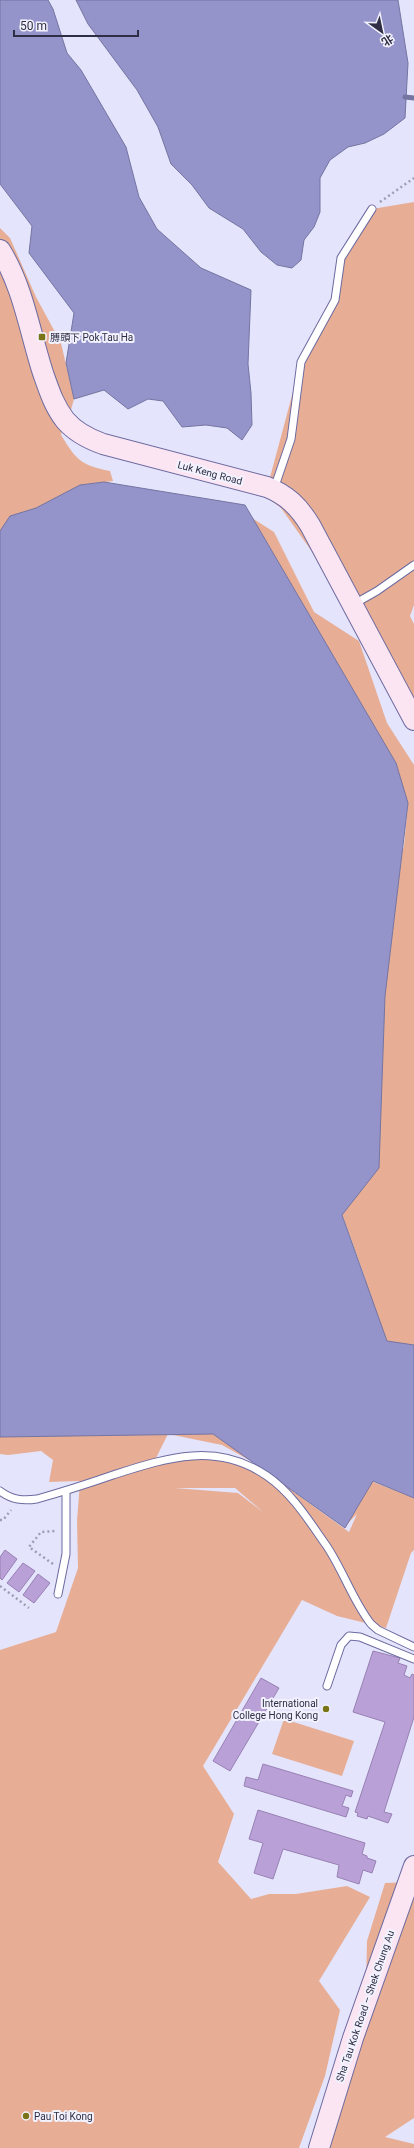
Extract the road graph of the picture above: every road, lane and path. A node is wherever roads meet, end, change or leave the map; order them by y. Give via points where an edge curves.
1 (414, 178) edge
2 (372, 209) joint
3 (0, 250) edge
4 (274, 490) junction
5 (414, 565) edge
6 (352, 605) junction
7 (414, 720) edge
8 (0, 1491) edge
9 (66, 1491) junction
10 (66, 1529) junction
11 (54, 1565) dead end
12 (0, 1586) edge
13 (58, 1594) dead end
14 (29, 1608) dead end
15 (414, 1647) edge
16 (414, 1659) edge
17 (328, 1686) dead end
18 (414, 1866) edge
19 (410, 1888) edge
20 (319, 2148) edge

1 - 2 path
2 - 4 lane via 341,258 335,300 301,362 291,439
3 - 4 street, Luk Keng Road via 12,273 52,397 58,410 71,425 86,437 110,447
4 - 6 street, Luk Keng Road via 290,500 304,515
5 - 6 lane
6 - 7 street, Luk Keng Road
8 - 9 lane via 21,1501
9 - 10 lane
9 - 15 lane via 158,1460 192,1455 219,1456 241,1463 267,1476 295,1502 327,1547 371,1624
10 - 11 path via 41,1532 29,1547
10 - 13 lane via 66,1554
12 - 14 path
16 - 17 lane via 360,1637 350,1636 341,1645
18 - 19 street, Sha Tau Kok Road – Shek Chung Au
19 - 20 street, Sha Tau Kok Road – Shek Chung Au via 353,2038

